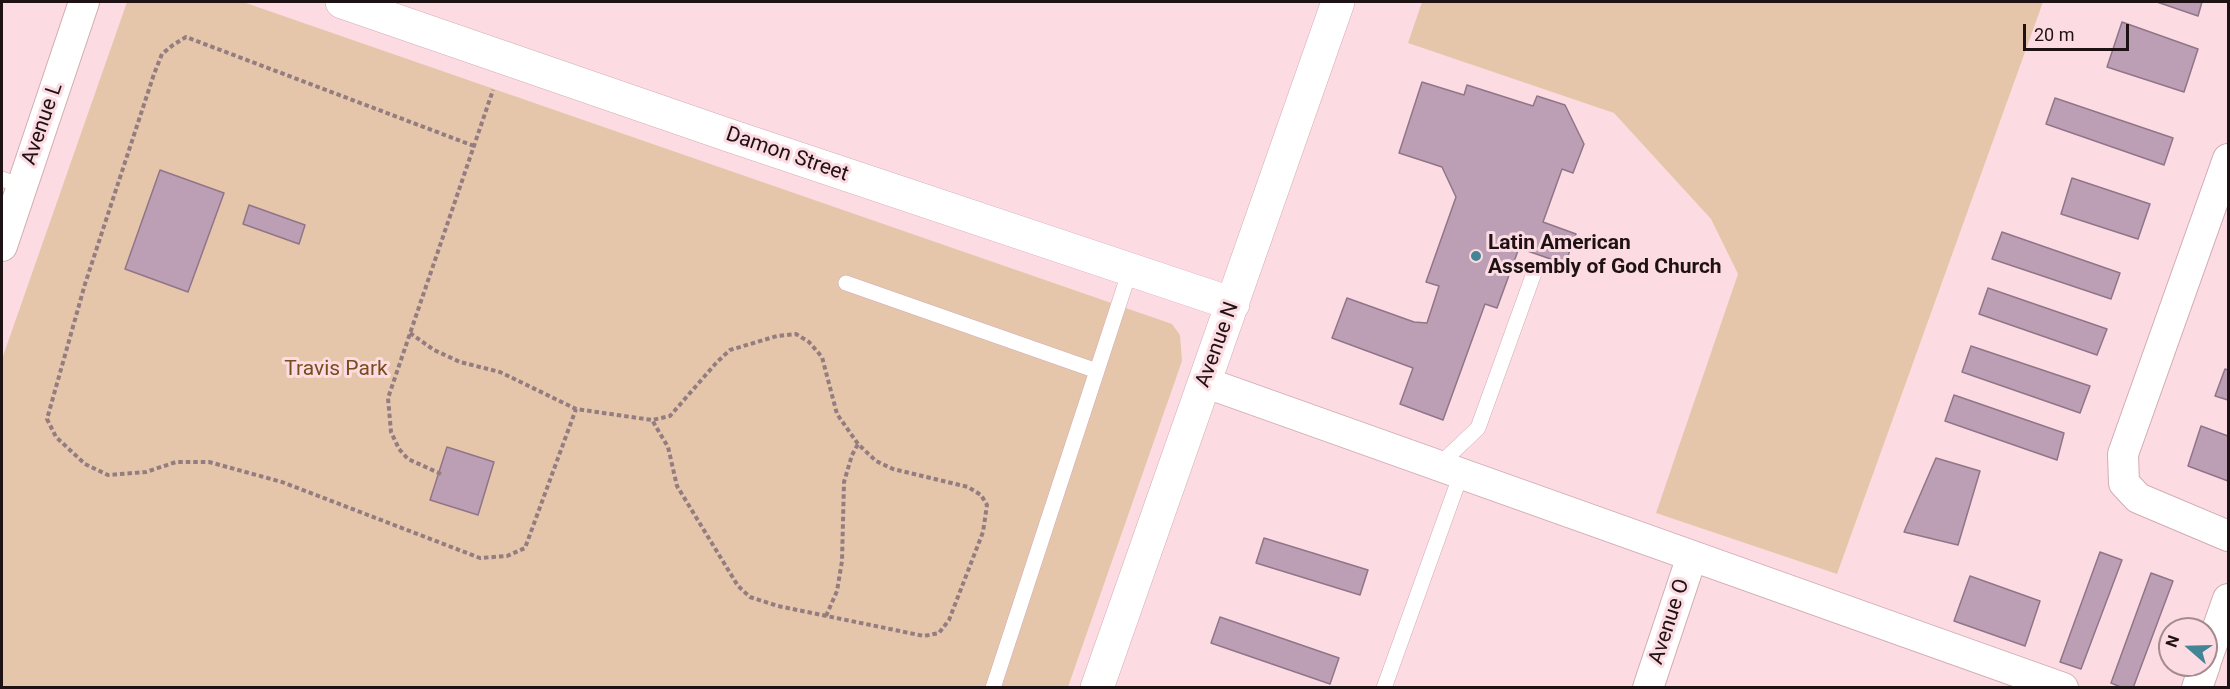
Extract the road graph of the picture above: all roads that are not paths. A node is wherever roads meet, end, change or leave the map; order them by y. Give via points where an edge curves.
1 (84, 2) edge
2 (342, 2) edge
3 (1338, 2) edge
4 (2229, 159) edge
5 (12, 182) edge
6 (2, 246) edge
7 (1130, 270) junction
8 (1534, 273) dead end
9 (846, 283) dead end
10 (1233, 304) junction
11 (1097, 371) junction
12 (1204, 382) junction
13 (1449, 470) junction
14 (2229, 536) edge
15 (1692, 556) junction
16 (2229, 599) edge
17 (2218, 628) edge
18 (993, 687) edge
19 (1097, 687) edge
20 (1384, 687) edge
21 (1648, 687) edge
22 (2063, 687) edge

1 - 5 street, Avenue L
2 - 7 street, Damon Street
3 - 10 street, Avenue N
4 - 14 street via 2123,454 2124,483 2138,498
5 - 6 street, Avenue L
7 - 10 street, Damon Street
7 - 11 lane
8 - 13 lane via 1478,428
9 - 11 lane
10 - 12 street, Avenue N
11 - 18 lane
12 - 13 street
12 - 19 street, Avenue N
13 - 15 street
13 - 20 lane
15 - 21 street, Avenue O
15 - 22 street
16 - 17 street

